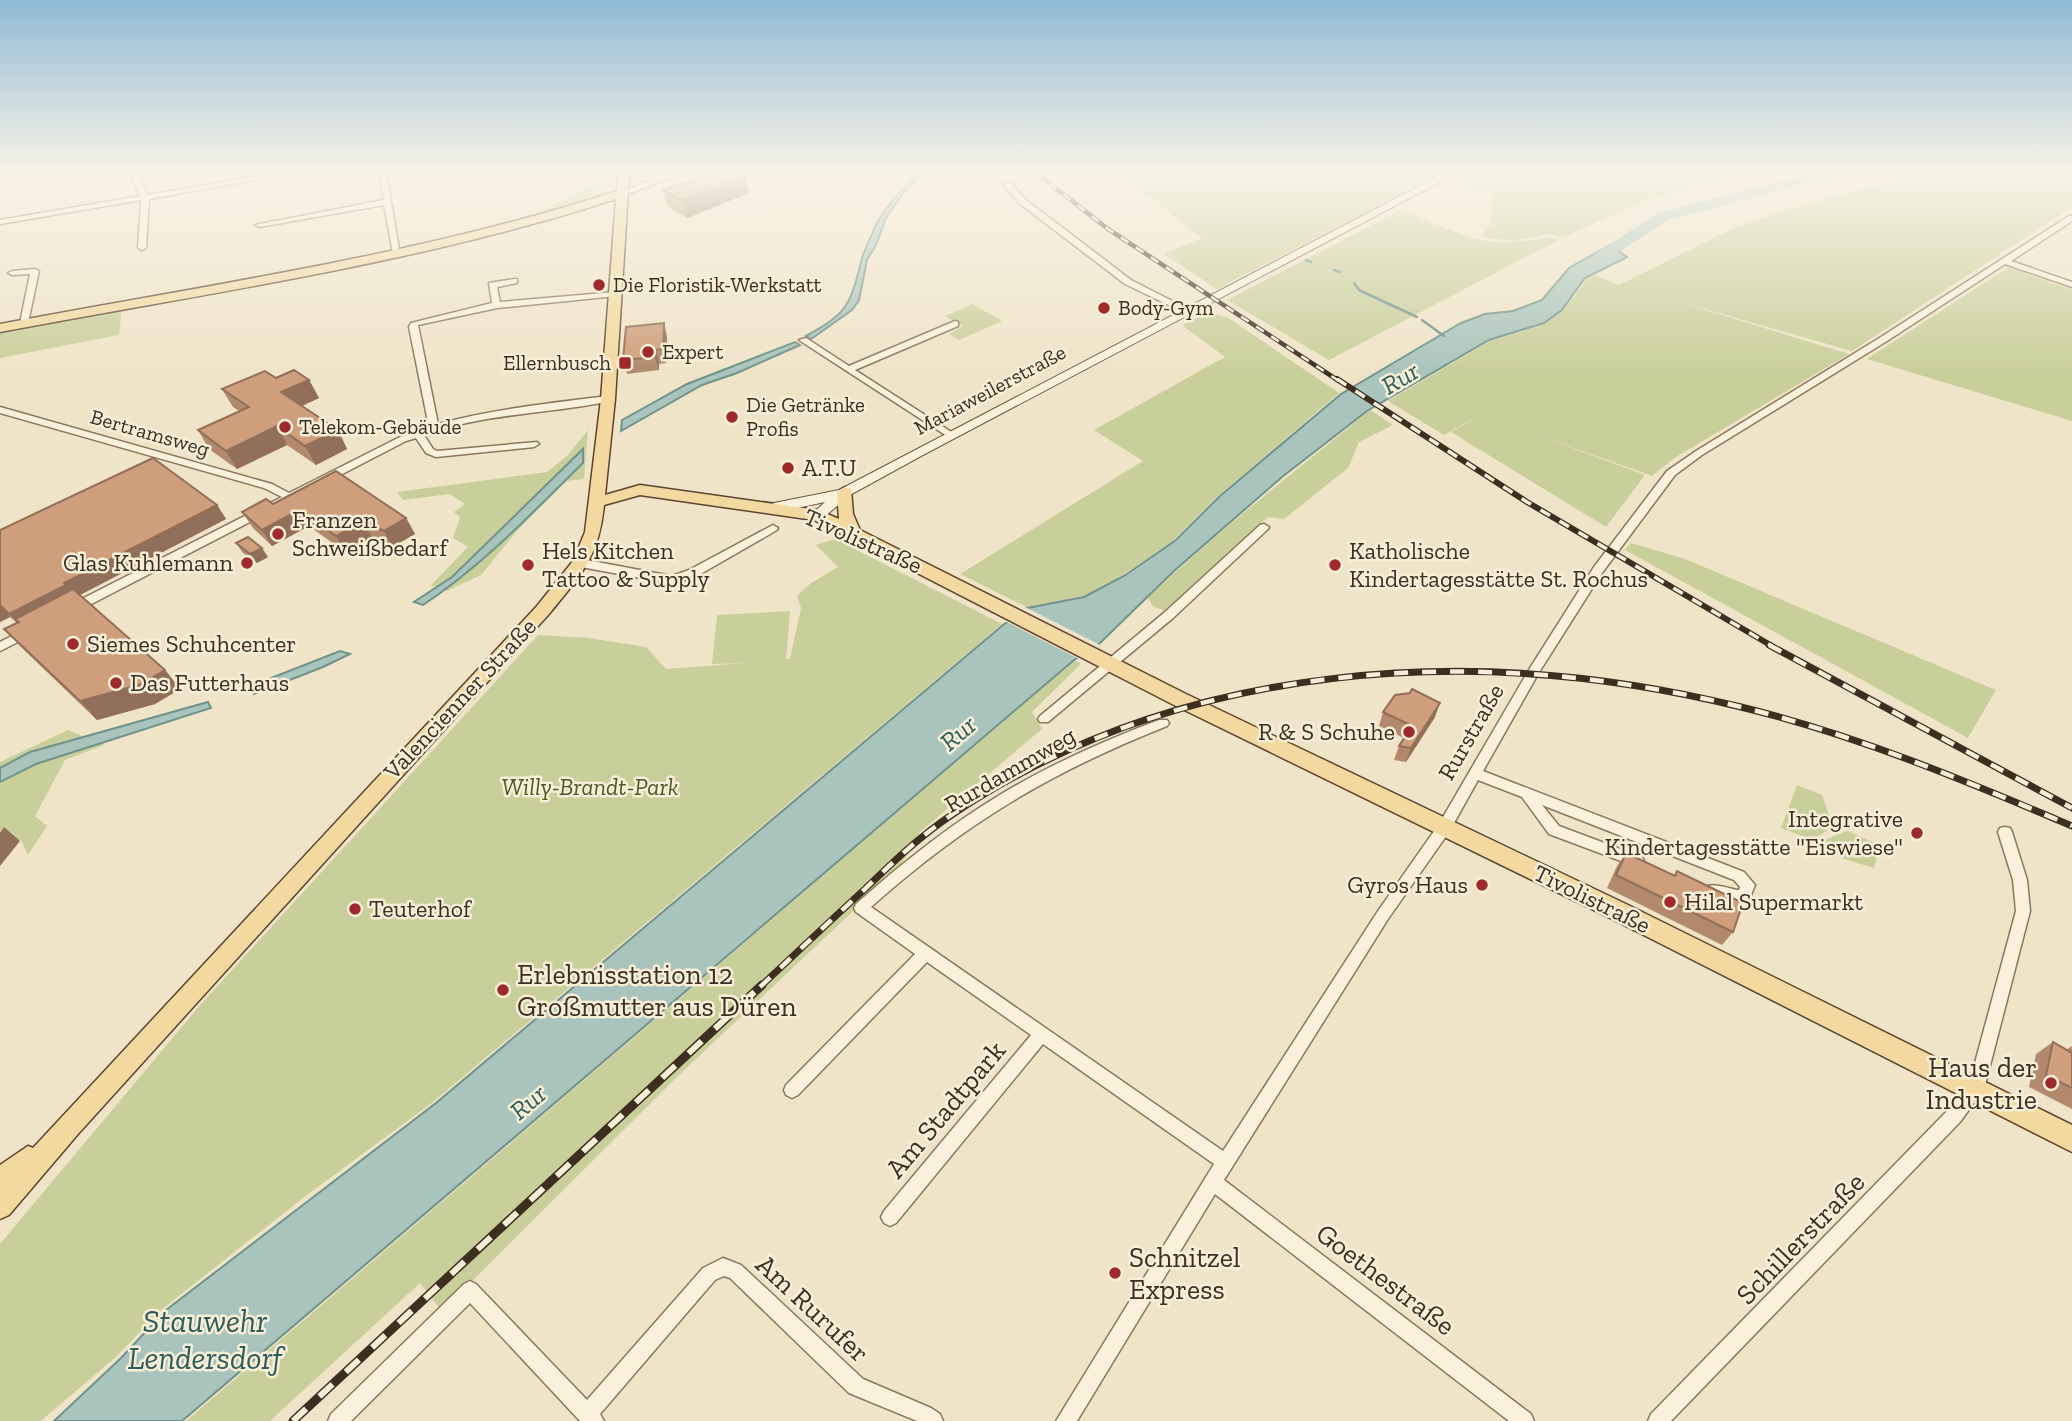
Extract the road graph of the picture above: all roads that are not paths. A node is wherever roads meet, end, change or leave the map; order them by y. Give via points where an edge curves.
1 (143, 238) edge
2 (394, 238) edge
3 (459, 238) edge
4 (620, 238) edge
5 (1071, 238) edge
6 (1327, 238) edge
7 (2039, 238) edge
8 (142, 248) dead end
9 (397, 253) junction
10 (2003, 261) junction
11 (12, 273) dead end
12 (514, 281) dead end
13 (2072, 285) edge
14 (616, 295) junction
15 (497, 306) junction
16 (1188, 311) junction
17 (418, 322) joint
18 (24, 323) junction
19 (955, 324) dead end
20 (0, 328) edge
21 (803, 340) dead end
22 (849, 369) junction
23 (608, 399) junction
24 (0, 410) edge
25 (434, 427) junction
26 (418, 433) junction
27 (950, 435) junction
28 (534, 444) dead end
29 (601, 476) junction
30 (640, 490) junction
31 (845, 492) junction
32 (287, 496) junction
33 (597, 502) junction
34 (774, 508) junction
35 (818, 515) junction
36 (1264, 527) dead end
37 (773, 528) dead end
38 (853, 532) junction
39 (581, 563) junction
40 (60, 615) edge
41 (36, 628) edge
42 (0, 647) edge
43 (1107, 661) junction
44 (1044, 719) dead end
45 (1163, 723) dead end
46 (1476, 774) junction
47 (1527, 794) junction
48 (1444, 828) junction
49 (2005, 832) dead end
50 (1652, 867) edge
51 (1701, 886) edge
52 (862, 908) joint
53 (926, 954) junction
54 (1041, 1035) junction
55 (1976, 1089) junction
56 (792, 1090) dead end
57 (69, 1125) junction
58 (2072, 1139) edge
59 (1225, 1162) junction
60 (0, 1182) edge
61 (1213, 1182) junction
62 (0, 1206) edge
63 (890, 1217) dead end
64 (591, 1418) edge
65 (338, 1421) edge
66 (933, 1421) edge
67 (1066, 1421) edge
68 (1524, 1421) edge
69 (1658, 1421) edge

1 - 8 street
2 - 9 street
3 - 9 main road
4 - 14 main road, Valencienner Straße
5 - 16 street via 1128,282
6 - 16 main road, Mariaweilerstraße
7 - 10 street, Rurstraße
9 - 18 main road
10 - 13 street
10 - 46 street, Rurstraße via 1671,473 1598,570
11 - 18 street via 35,271
12 - 15 street via 492,285
14 - 15 street
14 - 23 main road, Valencienner Straße
15 - 17 street
16 - 27 main road, Mariaweilerstraße
17 - 25 street via 413,327
18 - 20 main road
19 - 22 street
21 - 22 street
22 - 27 street
23 - 25 street via 485,414
23 - 29 main road, Valencienner Straße
24 - 32 street, Bertramsweg via 268,486
25 - 26 street
26 - 28 street via 436,454
26 - 32 street
27 - 31 main road, Mariaweilerstraße
29 - 30 main road
29 - 33 main road, Valencienner Straße
30 - 33 main road, Tivolistraße
30 - 34 main road, Tivolistraße
31 - 34 main road
31 - 35 main road, Mariaweilerstraße
31 - 38 main road via 845,514
32 - 40 street
33 - 39 main road, Valencienner Straße via 591,539
34 - 35 main road, Tivolistraße
35 - 38 main road, Tivolistraße
36 - 43 street via 1179,606
37 - 39 street via 673,580
38 - 43 main road, Tivolistraße
39 - 57 main road, Valencienner Straße via 543,610
41 - 42 street
43 - 44 street
43 - 48 main road, Tivolistraße
45 - 52 street, Rurdammweg via 1094,750 984,808 902,870
46 - 47 street
46 - 48 street, Rurstraße
47 - 50 street via 1554,830
47 - 51 street via 1740,876 1748,885 1744,896
48 - 55 main road, Tivolistraße
48 - 59 street, Rurstraße
49 - 55 street via 2020,880 2023,911
52 - 53 street, Am Stadtpark
53 - 54 street, Am Stadtpark
53 - 56 street
54 - 59 street, Am Stadtpark
54 - 63 street, Am Stadtpark
55 - 58 main road, Tivolistraße
55 - 69 street, Schillerstraße
57 - 60 main road, Valencienner Straße
57 - 62 main road, Valencienner Straße
59 - 61 street, Rurstraße
61 - 67 street, Rurstraße
61 - 68 street, Goethestraße
64 - 65 street via 470,1290
64 - 66 street, Am Rurufer via 709,1273 723,1267 735,1271 856,1387 914,1408

